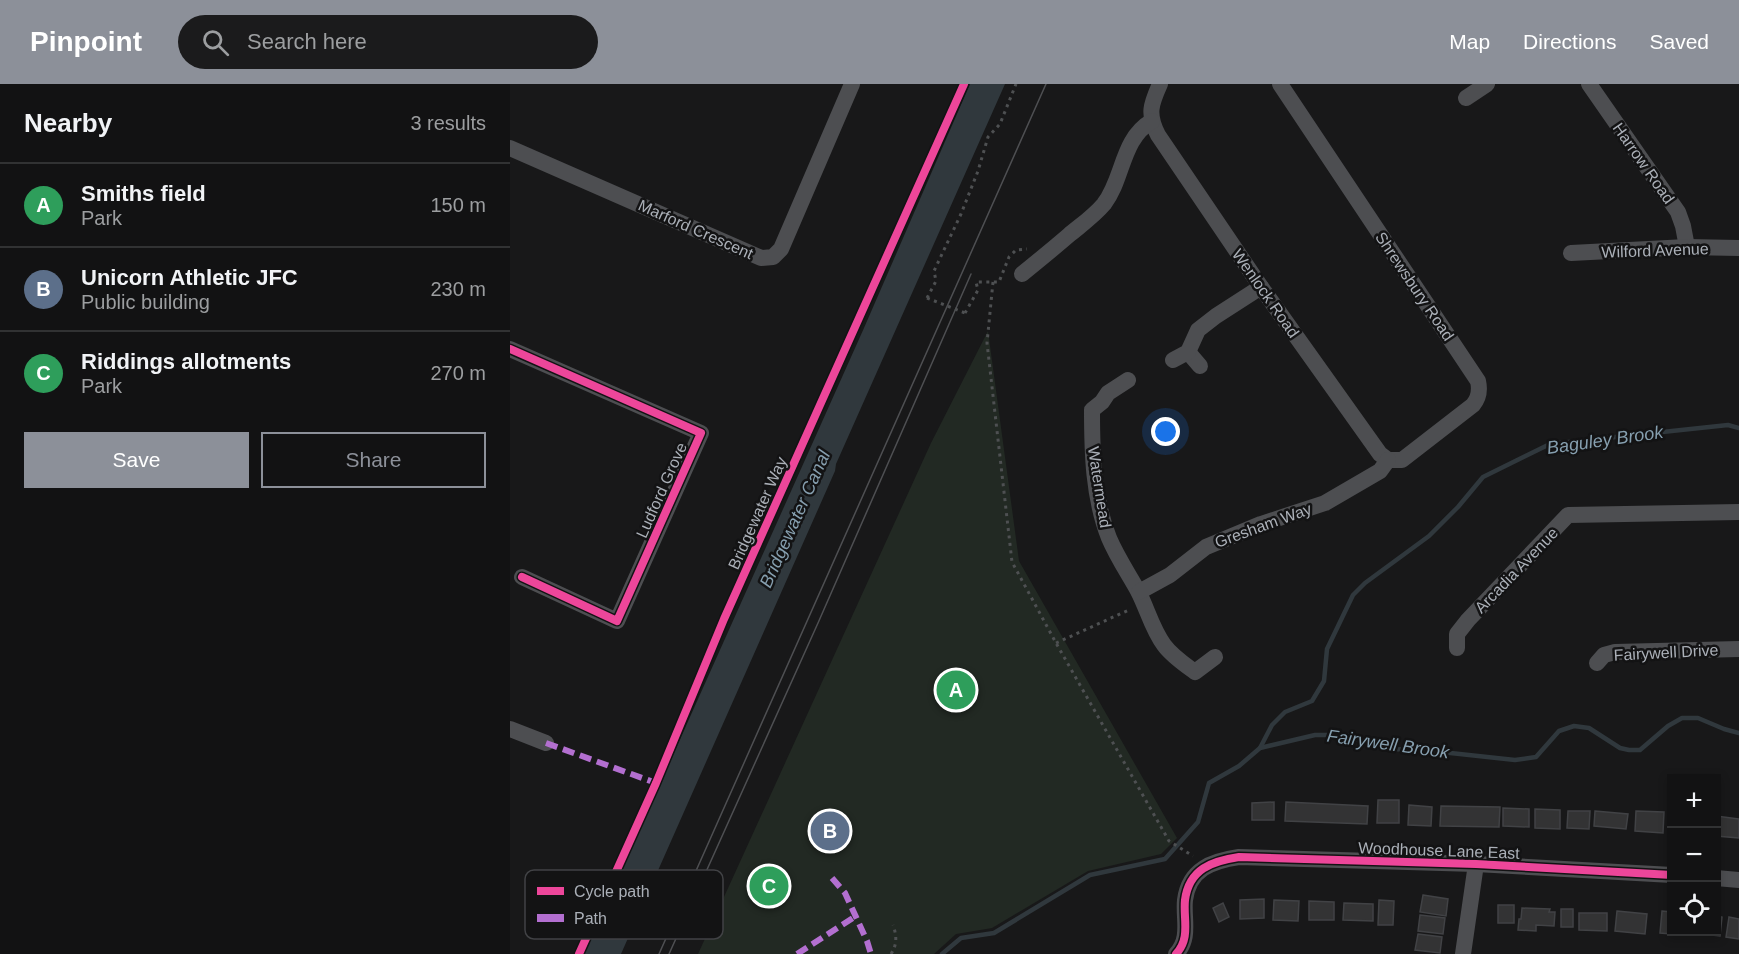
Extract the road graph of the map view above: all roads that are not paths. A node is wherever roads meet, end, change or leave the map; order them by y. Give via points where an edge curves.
1 (852, 84) edge
2 (1160, 84) edge
3 (1280, 84) edge
4 (1487, 84) edge
5 (1589, 84) edge
6 (1466, 98) dead end
7 (1152, 121) junction
8 (510, 148) edge
9 (1688, 247) junction
10 (1739, 249) edge
11 (1571, 253) dead end
12 (1022, 274) dead end
13 (1261, 287) junction
14 (510, 349) edge
15 (1200, 366) dead end
16 (1128, 380) dead end
17 (1388, 460) junction
18 (1739, 512) edge
19 (522, 578) dead end
20 (1141, 598) junction
21 (1457, 648) dead end
22 (1739, 648) edge
23 (1215, 657) dead end
24 (1597, 663) dead end
25 (510, 729) edge
26 (546, 743) dead end
27 (1476, 864) junction
28 (1667, 875) edge
29 (1721, 878) edge
30 (1739, 880) edge
31 (1176, 954) edge
32 (1463, 954) edge

1 - 8 street, Marford Crescent via 781,249 773,257 761,258
2 - 7 street via 1151,104
3 - 17 street, Shrewsbury Road via 1478,381 1478,397 1473,405 1402,460
4 - 6 street
5 - 9 street, Harrow Road via 1678,212
7 - 12 street via 1129,145 1102,206 1035,254
7 - 13 street, Wenlock Road
9 - 10 street, Wilford Avenue
9 - 11 street, Wilford Avenue
13 - 15 street via 1198,330 1180,356
13 - 17 street, Wenlock Road
14 - 19 street, Ludford Grove via 701,433 617,621
16 - 20 street, Watermead via 1092,404 1094,467 1108,537
17 - 20 street, Gresham Way via 1380,471 1325,503 1206,547
18 - 21 street, Arcadia Avenue via 1568,515 1468,620 1457,634
20 - 23 street, Watermead via 1162,643 1192,678
22 - 24 street, Fairywell Drive via 1610,652
25 - 26 street
27 - 28 street, Woodhouse Lane East
27 - 31 street, Woodhouse Lane East via 1239,857 1220,860 1196,875 1189,886 1185,938
27 - 32 street
29 - 30 street

